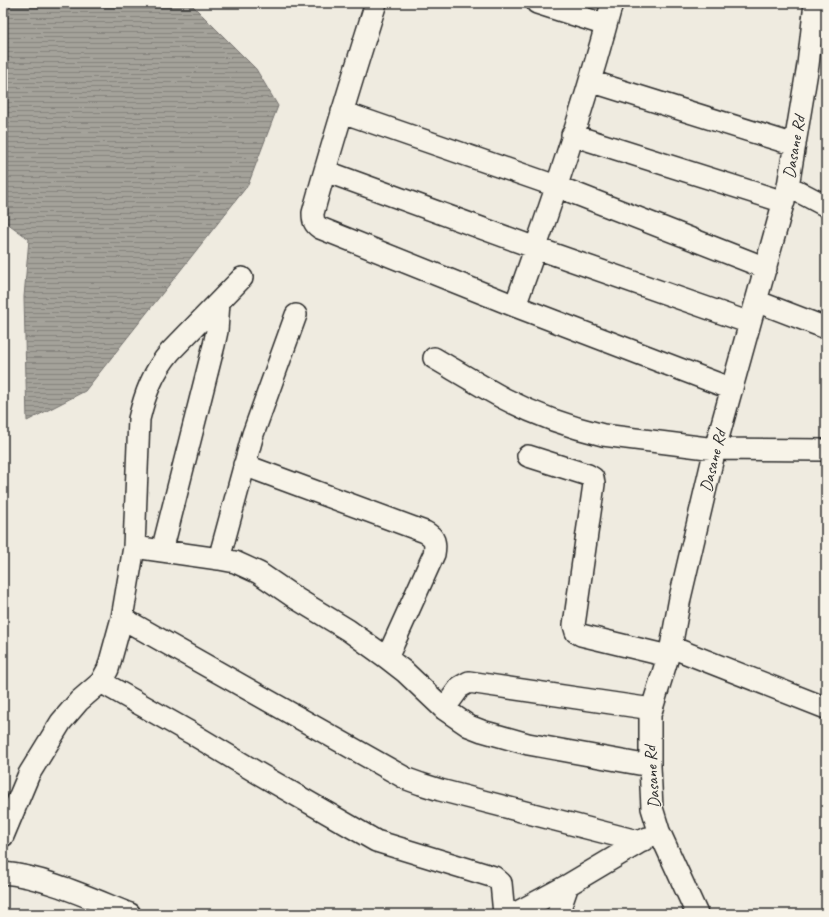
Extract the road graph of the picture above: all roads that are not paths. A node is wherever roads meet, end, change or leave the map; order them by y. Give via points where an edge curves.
1 (376, 3) edge
2 (537, 3) edge
3 (612, 3) edge
4 (815, 3) edge
5 (606, 25) junction
6 (590, 82) junction
7 (342, 112) junction
8 (572, 135) junction
9 (795, 145) junction
10 (325, 171) junction
11 (556, 186) junction
12 (786, 194) junction
13 (826, 206) edge
14 (536, 248) junction
15 (766, 268) junction
16 (242, 278) dead end
17 (756, 301) junction
18 (219, 302) junction
19 (515, 306) junction
20 (296, 315) dead end
21 (750, 323) junction
22 (826, 328) edge
23 (434, 358) dead end
24 (732, 389) junction
25 (715, 449) junction
26 (826, 450) edge
27 (528, 456) dead end
28 (244, 466) junction
29 (134, 547) junction
30 (162, 551) junction
31 (219, 558) junction
32 (122, 618) junction
33 (669, 652) junction
34 (387, 658) junction
35 (101, 682) junction
36 (826, 708) edge
37 (652, 709) junction
38 (444, 710) junction
39 (650, 766) junction
40 (659, 830) junction
41 (3, 836) edge
42 (641, 842) junction
43 (3, 873) edge
44 (568, 885) junction
45 (130, 914) edge
46 (504, 914) edge
47 (514, 914) edge
48 (558, 914) edge
49 (697, 914) edge

1 - 7 street
2 - 5 street
3 - 5 street
4 - 9 street, Dasane Rd
5 - 6 street
6 - 8 street
6 - 9 street
7 - 10 street
7 - 11 street
8 - 11 street
8 - 12 street
9 - 12 street, Dasane Rd
10 - 14 street
10 - 19 street via 313,214 315,225
11 - 14 street
11 - 15 street
12 - 13 street
12 - 15 street, Dasane Rd
14 - 19 street
14 - 21 street
15 - 17 street, Dasane Rd
16 - 18 street
17 - 21 street, Dasane Rd
17 - 22 street
18 - 29 street via 160,364 144,399 139,419
18 - 30 street via 214,345
19 - 24 street
20 - 28 street
21 - 24 street, Dasane Rd
23 - 25 street via 530,411 585,431
24 - 25 street, Dasane Rd
25 - 26 street
25 - 33 street, Dasane Rd
27 - 33 street via 593,478 574,625 576,632
28 - 31 street
28 - 34 street via 431,534 436,546 434,554
29 - 30 street
29 - 32 street
30 - 31 street
31 - 34 street via 259,573
32 - 35 street via 108,669
32 - 42 street via 407,778 440,790
33 - 36 street
33 - 37 street, Dasane Rd
34 - 38 street
35 - 41 street via 79,701 61,722 29,774
35 - 46 street via 376,841 494,877 502,883
37 - 38 street via 469,682 460,686
37 - 39 street, Dasane Rd
38 - 39 street via 470,726 503,738
39 - 40 street, Dasane Rd via 652,808
40 - 42 street
40 - 49 street, Dasane Rd
42 - 44 street
43 - 45 street via 51,884
44 - 47 street
44 - 48 street

